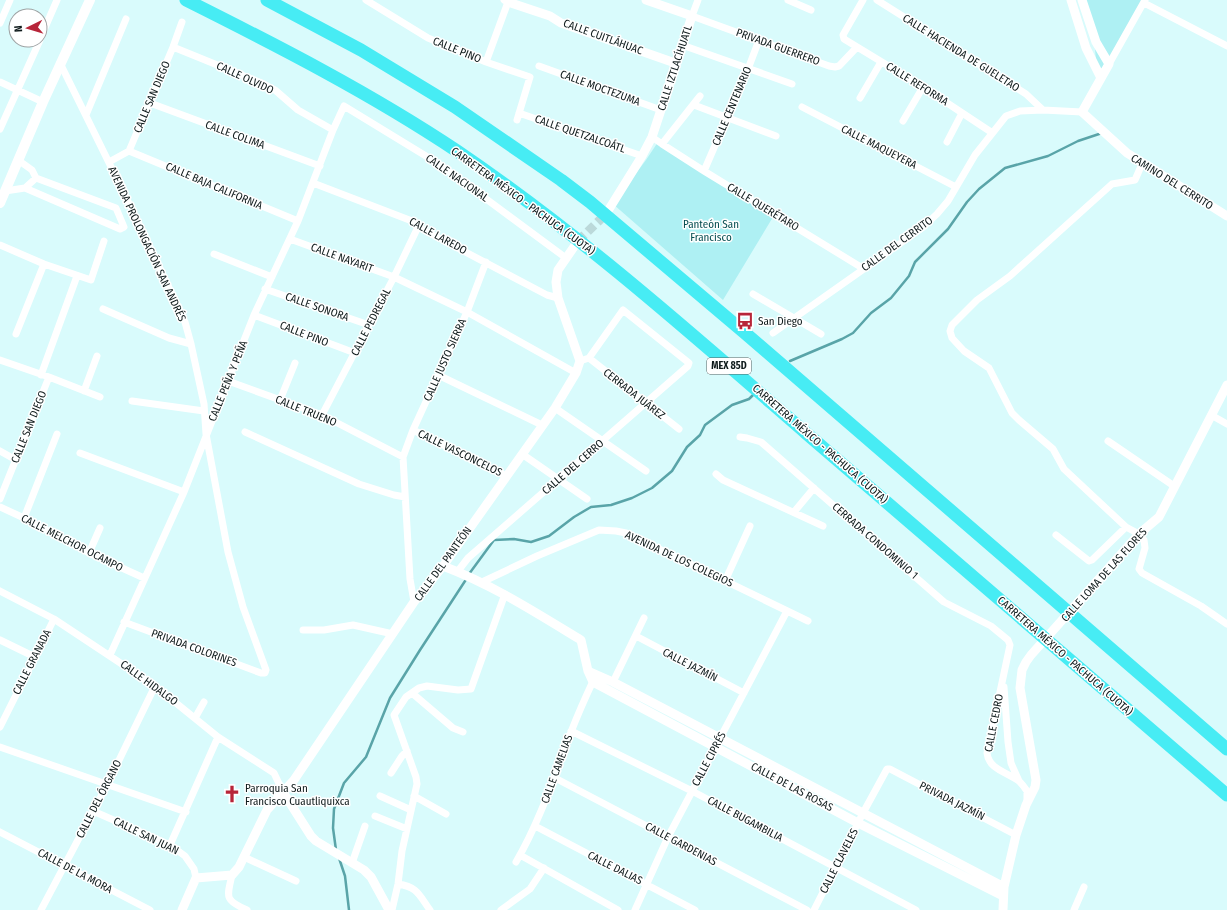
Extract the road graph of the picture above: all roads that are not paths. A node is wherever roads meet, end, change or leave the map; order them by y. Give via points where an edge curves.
1 (10, 0) edge
2 (57, 0) edge
3 (90, 0) edge
4 (186, 0) edge
5 (268, 0) edge
6 (366, 0) edge
7 (646, 0) edge
8 (698, 0) edge
9 (788, 0) edge
10 (864, 0) edge
11 (877, 0) edge
12 (1071, 0) edge
13 (1082, 0) edge
14 (507, 1) edge
15 (1145, 1) edge
16 (811, 10) dead end
17 (692, 16) junction
18 (126, 19) dead end
19 (48, 21) edge
20 (182, 22) dead end
21 (0, 23) edge
22 (759, 40) junction
23 (682, 45) junction
24 (1227, 46) edge
25 (173, 47) junction
26 (857, 47) junction
27 (36, 48) edge
28 (486, 62) junction
29 (881, 62) junction
30 (60, 63) junction
31 (676, 63) junction
32 (1109, 64) junction
33 (540, 66) dead end
34 (748, 69) junction
35 (1101, 78) junction
36 (0, 82) edge
37 (792, 84) dead end
38 (923, 87) junction
39 (17, 89) junction
40 (700, 96) dead end
41 (860, 98) dead end
42 (43, 102) junction
43 (150, 103) junction
44 (694, 104) junction
45 (344, 106) joint
46 (802, 107) dead end
47 (661, 110) junction
48 (1043, 110) junction
49 (1082, 112) junction
50 (962, 113) junction
51 (86, 115) junction
52 (518, 117) joint
53 (727, 118) junction
54 (903, 121) dead end
55 (0, 129) edge
56 (333, 130) junction
57 (992, 132) junction
58 (776, 136) dead end
59 (652, 137) junction
60 (947, 142) dead end
61 (662, 144) junction
62 (129, 151) junction
63 (642, 156) junction
64 (18, 160) junction
65 (109, 162) junction
66 (1142, 164) junction
67 (320, 166) junction
68 (704, 171) junction
69 (36, 178) junction
70 (313, 182) junction
71 (956, 187) junction
72 (26, 188) junction
73 (5, 191) junction
74 (0, 203) edge
75 (606, 214) tunnel mouth
76 (1227, 216) edge
77 (298, 221) junction
78 (418, 227) junction
79 (290, 239) junction
80 (104, 241) dead end
81 (578, 241) tunnel mouth
82 (0, 245) edge
83 (214, 254) dead end
84 (566, 258) junction
85 (486, 262) junction
86 (44, 264) junction
87 (864, 269) junction
88 (77, 276) junction
89 (272, 277) junction
90 (394, 277) junction
91 (265, 289) junction
92 (753, 294) dead end
93 (558, 298) junction
94 (103, 309) dead end
95 (467, 312) junction
96 (254, 315) junction
97 (794, 318) junction
98 (369, 325) junction
99 (773, 333) dead end
100 (16, 334) dead end
101 (822, 334) dead end
102 (191, 344) junction
103 (355, 353) junction
104 (97, 356) dead end
105 (0, 360) edge
106 (585, 360) junction
107 (295, 363) dead end
108 (576, 373) junction
109 (41, 374) junction
110 (438, 375) junction
111 (49, 377) junction
112 (228, 381) junction
113 (1227, 385) edge
114 (84, 391) junction
115 (100, 397) dead end
116 (280, 400) junction
117 (132, 401) dead end
118 (646, 403) junction
119 (555, 408) junction
120 (204, 411) junction
121 (322, 415) junction
122 (1211, 415) junction
123 (1227, 424) edge
124 (542, 425) junction
125 (679, 429) dead end
126 (413, 430) junction
127 (245, 432) dead end
128 (57, 434) dead end
129 (206, 434) junction
130 (740, 437) dead end
131 (603, 441) junction
132 (1108, 441) dead end
133 (0, 451) edge
134 (80, 453) dead end
135 (522, 454) junction
136 (403, 457) junction
137 (16, 460) junction
138 (646, 471) dead end
139 (716, 474) dead end
140 (506, 476) junction
141 (559, 479) junction
142 (1174, 486) junction
143 (814, 488) junction
144 (184, 492) junction
145 (405, 497) junction
146 (0, 499) edge
147 (588, 499) dead end
148 (0, 507) edge
149 (794, 512) junction
150 (24, 518) junction
151 (750, 526) dead end
152 (823, 526) dead end
153 (1126, 527) junction
154 (100, 528) dead end
155 (1139, 534) junction
156 (1056, 535) dead end
157 (89, 553) junction
158 (442, 566) junction
159 (464, 574) junction
160 (144, 578) junction
161 (725, 581) junction
162 (482, 582) junction
163 (0, 591) edge
164 (505, 594) junction
165 (414, 602) junction
166 (787, 611) junction
167 (644, 618) dead end
168 (54, 619) junction
169 (808, 621) dead end
170 (124, 622) junction
171 (1227, 624) edge
172 (303, 630) dead end
173 (393, 634) junction
174 (636, 636) junction
175 (0, 640) edge
176 (1010, 645) joint
177 (110, 655) junction
178 (35, 657) junction
179 (265, 673) joint
180 (592, 675) junction
181 (1003, 678) junction
182 (613, 682) junction
183 (156, 686) junction
184 (412, 693) junction
185 (744, 693) junction
186 (204, 702) dead end
187 (195, 718) junction
188 (0, 727) edge
189 (571, 731) junction
190 (463, 732) dead end
191 (218, 737) junction
192 (718, 742) junction
193 (0, 747) edge
194 (1227, 749) edge
195 (407, 751) junction
196 (887, 769) joint
197 (391, 773) dead end
198 (555, 778) junction
199 (1019, 781) junction
200 (107, 785) junction
201 (692, 791) junction
202 (283, 792) junction
203 (1227, 795) edge
204 (380, 796) dead end
205 (414, 796) junction
206 (1026, 805) junction
207 (411, 810) junction
208 (93, 811) junction
209 (186, 812) junction
210 (863, 813) junction
211 (446, 814) dead end
212 (374, 816) dead end
213 (858, 822) junction
214 (365, 826) dead end
215 (535, 826) junction
216 (407, 829) junction
217 (0, 832) edge
218 (1016, 835) junction
219 (668, 837) junction
220 (170, 845) junction
221 (520, 855) junction
222 (244, 856) junction
223 (348, 861) junction
224 (516, 862) dead end
225 (66, 866) junction
226 (544, 868) junction
227 (836, 868) junction
228 (232, 875) junction
229 (196, 878) junction
230 (296, 881) dead end
231 (398, 884) junction
232 (646, 884) junction
233 (1084, 887) dead end
234 (1004, 892) junction
235 (1005, 909) edge
236 (41, 910) edge
237 (150, 910) edge
238 (182, 910) edge
239 (247, 910) edge
240 (390, 910) edge
241 (430, 910) edge
242 (501, 910) edge
243 (618, 910) edge
244 (635, 910) edge
245 (695, 910) edge
246 (807, 910) edge
247 (814, 910) edge
248 (916, 910) edge
249 (1074, 910) edge

1 - 21 street
2 - 19 street
3 - 30 main road
4 - 203 highway, CARRETERA MÉXICO - PACHUCA (CUOTA) / MEX 85D via 274,44 404,117 500,181 565,229
5 - 194 highway, MEX 85D via 361,50 455,107 590,202
6 - 28 street, CALLE PINO via 428,38
7 - 17 street
8 - 17 street, CALLE IZTLACÍHUATL
9 - 16 street
10 - 26 street, CALLE REFORMA via 843,35
11 - 48 street, CALLE HACIENDA DE GUELETAO via 1026,94
12 - 35 street via 1086,48
13 - 32 street via 1096,42
14 - 28 street
14 - 31 street, CALLE CUITLÁHUAC via 550,16 561,23
15 - 24 street
15 - 32 street
17 - 22 street, PRIVADA GUERRERO
17 - 23 street, CALLE IZTLACÍHUATL
18 - 51 street
20 - 25 street, CALLE SAN DIEGO
22 - 26 street, PRIVADA GUERRERO via 835,67
22 - 34 street, CALLE CENTENARIO
23 - 31 street, CALLE IZTLACÍHUATL
23 - 34 street
25 - 43 street, CALLE SAN DIEGO
25 - 56 street, CALLE OLVIDO via 264,84 298,110
26 - 29 street, CALLE REFORMA
27 - 39 street
28 - 52 street, CALLE PINO via 530,77
29 - 38 street, CALLE REFORMA
29 - 41 street
30 - 42 main road
30 - 51 street, AVENIDA PROLONGACIÓN SAN ANDRÉS
31 - 47 street, CALLE IZTLACÍHUATL
32 - 35 street
33 - 47 street, CALLE MOCTEZUMA
34 - 37 street
34 - 53 street, CALLE CENTENARIO
35 - 49 street
36 - 39 street
38 - 50 street, CALLE REFORMA
38 - 54 street
39 - 42 street
39 - 55 street
40 - 44 street
42 - 64 main road
43 - 62 street, CALLE SAN DIEGO
43 - 67 street, CALLE COLIMA
44 - 53 street
44 - 61 street
45 - 56 street, CALLE PEÑA Y PEÑA
45 - 84 street, CALLE NACIONAL via 439,164
46 - 71 street, CALLE MAQUEYERA
47 - 59 street, CALLE IZTLACÍHUATL
48 - 49 street, CALLE DEL CERRITO
48 - 57 street, CALLE DEL CERRITO via 1006,116
49 - 66 street, CAMINO DEL CERRITO
50 - 57 street, CALLE REFORMA
50 - 60 street
51 - 65 street, AVENIDA PROLONGACIÓN SAN ANDRÉS
52 - 63 street, CALLE QUETZALCOÁTL
53 - 58 street
53 - 68 street, CALLE CENTENARIO
56 - 67 street, CALLE PEÑA Y PEÑA
57 - 71 street, CALLE DEL CERRITO
59 - 61 street, CALLE QUERÉTARO
59 - 63 street, CALLE IZTLACÍHUATL
61 - 68 street, CALLE QUERÉTARO
62 - 65 street
62 - 77 street, CALLE BAJA CALIFORNIA
63 - 75 street, CALLE IZTLACÍHUATL
64 - 69 street via 32,170
64 - 73 main road
65 - 102 street, AVENIDA PROLONGACIÓN SAN ANDRÉS via 185,322
66 - 76 street, CAMINO DEL CERRITO
66 - 153 street via 1135,180 1112,184 1010,276 977,300 952,325 950,331 952,338 964,352 989,368 1012,413 1053,449 1064,469
67 - 70 street, CALLE PEÑA Y PEÑA
68 - 87 street, CALLE QUERÉTARO
69 - 72 street
69 - 72 street via 116,208 123,229
70 - 77 street, CALLE PEÑA Y PEÑA
70 - 78 street, CALLE LAREDO via 412,221
71 - 87 street, CALLE DEL CERRITO via 948,201 922,228
72 - 73 street
73 - 74 main road
77 - 79 street, CALLE PEÑA Y PEÑA
78 - 85 street, CALLE LAREDO
78 - 90 street, CALLE PEDREGAL
79 - 89 street, CALLE PEÑA Y PEÑA
79 - 90 street, CALLE NAYARIT
80 - 88 street via 92,279
81 - 84 street
82 - 86 street
83 - 89 street
84 - 93 street via 558,270
85 - 93 street, CALLE LAREDO via 547,295
85 - 95 street, CALLE JUSTO SIERRA
86 - 88 street
86 - 100 street
87 - 97 street, CALLE DEL CERRITO
88 - 109 street
89 - 91 street, CALLE PEÑA Y PEÑA
90 - 95 street, CALLE NAYARIT
90 - 98 street, CALLE PEDREGAL
91 - 96 street, CALLE PEÑA Y PEÑA
91 - 98 street, CALLE SONORA
92 - 97 street
93 - 106 street
94 - 102 street via 169,338
95 - 108 street, CALLE NAYARIT
95 - 110 street, CALLE JUSTO SIERRA
96 - 103 street, CALLE PINO
96 - 112 street, CALLE PEÑA Y PEÑA
97 - 99 street, CALLE DEL CERRITO
97 - 101 street
98 - 103 street, CALLE PEDREGAL
102 - 120 street, AVENIDA PROLONGACIÓN SAN ANDRÉS
103 - 121 street, CALLE PEDREGAL
104 - 114 street
105 - 109 street
106 - 108 street, CALLE DEL PANTEÓN
106 - 118 street, CERRADA JUÁREZ
106 - 118 street, CALLE DEL CERRO via 623,310 689,363
107 - 116 street
108 - 119 street, CALLE DEL PANTEÓN
109 - 111 street
110 - 124 street
110 - 126 street, CALLE JUSTO SIERRA
111 - 114 street
111 - 137 street, CALLE SAN DIEGO
112 - 116 street, CALLE TRUENO
112 - 129 street, CALLE PEÑA Y PEÑA
113 - 122 street, CALLE LOMA DE LAS FLORES
114 - 115 street
116 - 121 street, CALLE TRUENO
117 - 120 street
118 - 125 street, CERRADA JUÁREZ
118 - 131 street, CALLE DEL CERRO
119 - 124 street, CALLE DEL PANTEÓN
119 - 131 street
120 - 129 street, AVENIDA PROLONGACIÓN SAN ANDRÉS
121 - 136 street, CALLE TRUENO
122 - 123 street
122 - 142 street, CALLE LOMA DE LAS FLORES
124 - 135 street, CALLE DEL PANTEÓN
126 - 136 street, CALLE JUSTO SIERRA
126 - 140 street, CALLE VASCONCELOS
127 - 145 street via 359,484
128 - 150 street
129 - 144 street, CALLE PEÑA Y PEÑA
129 - 179 street, AVENIDA PROLONGACIÓN SAN ANDRÉS via 228,552
130 - 143 street, CERRADA CONDOMINIO 1 via 761,442
131 - 138 street
131 - 141 street, CALLE DEL CERRO
132 - 142 street
133 - 137 street
134 - 144 street
135 - 140 street, CALLE DEL PANTEÓN
135 - 141 street
136 - 145 street
137 - 146 street, CALLE SAN DIEGO
139 - 149 street via 723,480
140 - 158 street, CALLE DEL PANTEÓN
141 - 147 street
141 - 159 street, CALLE DEL CERRO via 468,558
142 - 155 street, CALLE LOMA DE LAS FLORES via 1159,517
143 - 149 street
143 - 176 street, CERRADA CONDOMINIO 1 via 944,602 991,626 1008,640
144 - 160 street, CALLE PEÑA Y PEÑA
145 - 165 street via 410,579
148 - 150 street, CALLE MELCHOR OCAMPO
149 - 152 street
150 - 157 street, CALLE MELCHOR OCAMPO
151 - 161 street
153 - 155 street
153 - 156 street via 1089,562
154 - 157 street
155 - 171 street via 1144,540 1145,548 1139,569 1142,573 1201,606
155 - 206 street, CALLE LOMA DE LAS FLORES via 1032,655 1022,670 1020,683 1036,780
157 - 160 street, CALLE MELCHOR OCAMPO
158 - 159 street
158 - 165 street, CALLE DEL PANTEÓN
159 - 162 street
160 - 170 street, CALLE PEÑA Y PEÑA
161 - 162 street, AVENIDA DE LOS COLEGIOS via 626,533 598,530
161 - 166 street, AVENIDA DE LOS COLEGIOS
162 - 164 street
163 - 168 street, CALLE HIDALGO
164 - 180 street via 580,640
164 - 184 street via 472,689 427,686
165 - 173 street, CALLE DEL PANTEÓN
166 - 169 street, AVENIDA DE LOS COLEGIOS
166 - 185 street, CALLE CIPRÉS
167 - 174 street
168 - 177 street, CALLE HIDALGO
168 - 178 street, CALLE GRANADA
170 - 177 street, CALLE PEÑA Y PEÑA
170 - 179 street, PRIVADA COLORINES
172 - 173 street via 324,630 354,625
173 - 202 street, CALLE DEL PANTEÓN via 294,780
174 - 182 street
174 - 185 street, CALLE JAZMÍN
175 - 178 street
176 - 181 street, CALLE CEDRO
177 - 183 street, CALLE HIDALGO
178 - 188 street, CALLE GRANADA
180 - 182 street, CALLE DE LAS ROSAS
180 - 189 street, CALLE CAMELIAS
180 - 192 street, CALLE DE LAS ROSAS
181 - 199 street via 1011,763
181 - 199 street, CALLE CEDRO via 987,753 988,760 994,767
182 - 192 street, CALLE DE LAS ROSAS
183 - 187 street, CALLE HIDALGO
183 - 200 street, CALLE DEL ÓRGANO
184 - 190 street via 453,728
184 - 195 street via 394,715
185 - 192 street, CALLE CIPRÉS
186 - 187 street
187 - 191 street, CALLE HIDALGO
189 - 198 street, CALLE CAMELIAS
189 - 201 street, CALLE BUGAMBILIA
191 - 202 street, CALLE HIDALGO via 274,773
191 - 209 street
192 - 201 street, CALLE CIPRÉS
192 - 210 street, CALLE DE LAS ROSAS
192 - 213 street, CALLE DE LAS ROSAS
193 - 200 street
195 - 197 street
195 - 205 street via 416,777
196 - 210 street, CALLE CLAVELES
196 - 218 street, PRIVADA JAZMÍN
198 - 215 street, CALLE CAMELIAS
198 - 219 street, CALLE GARDENIAS
199 - 206 street via 1027,791
200 - 208 street, CALLE DEL ÓRGANO
200 - 209 street
201 - 219 street, CALLE CIPRÉS
201 - 227 street, CALLE BUGAMBILIA
202 - 222 street, CALLE DEL PANTEÓN via 267,810
202 - 223 street via 310,836
204 - 207 street
205 - 207 street
205 - 211 street
206 - 218 street, CALLE LOMA DE LAS FLORES
207 - 216 street
208 - 220 street, CALLE SAN JUAN
208 - 225 street, CALLE DEL ÓRGANO
209 - 220 street
210 - 213 street, CALLE CLAVELES
210 - 234 street, CALLE DE LAS ROSAS
212 - 216 street
213 - 227 street, CALLE CLAVELES
213 - 234 street, CALLE DE LAS ROSAS
214 - 223 street
215 - 221 street, CALLE CAMELIAS
215 - 232 street, CALLE DALIAS
216 - 231 street
217 - 225 street, CALLE DE LA MORA
218 - 234 street, CALLE LOMA DE LAS FLORES
219 - 232 street, CALLE CIPRÉS
219 - 246 street, CALLE GARDENIAS
220 - 229 street, CALLE SAN JUAN via 185,856 194,868
221 - 224 street, CALLE CAMELIAS
221 - 226 street
222 - 228 street, CALLE DEL PANTEÓN
222 - 230 street
223 - 240 street via 371,877
225 - 236 street, CALLE DEL ÓRGANO
225 - 237 street, CALLE DE LA MORA
226 - 242 street via 530,889
226 - 243 street
227 - 247 street, CALLE CLAVELES
227 - 248 street, CALLE BUGAMBILIA
228 - 229 street
228 - 239 street via 228,893 230,900
229 - 238 street
231 - 240 street
231 - 241 street via 415,889
232 - 244 street, CALLE CIPRÉS
232 - 245 street, CALLE DALIAS
233 - 249 street
234 - 235 street, CALLE LOMA DE LAS FLORES

